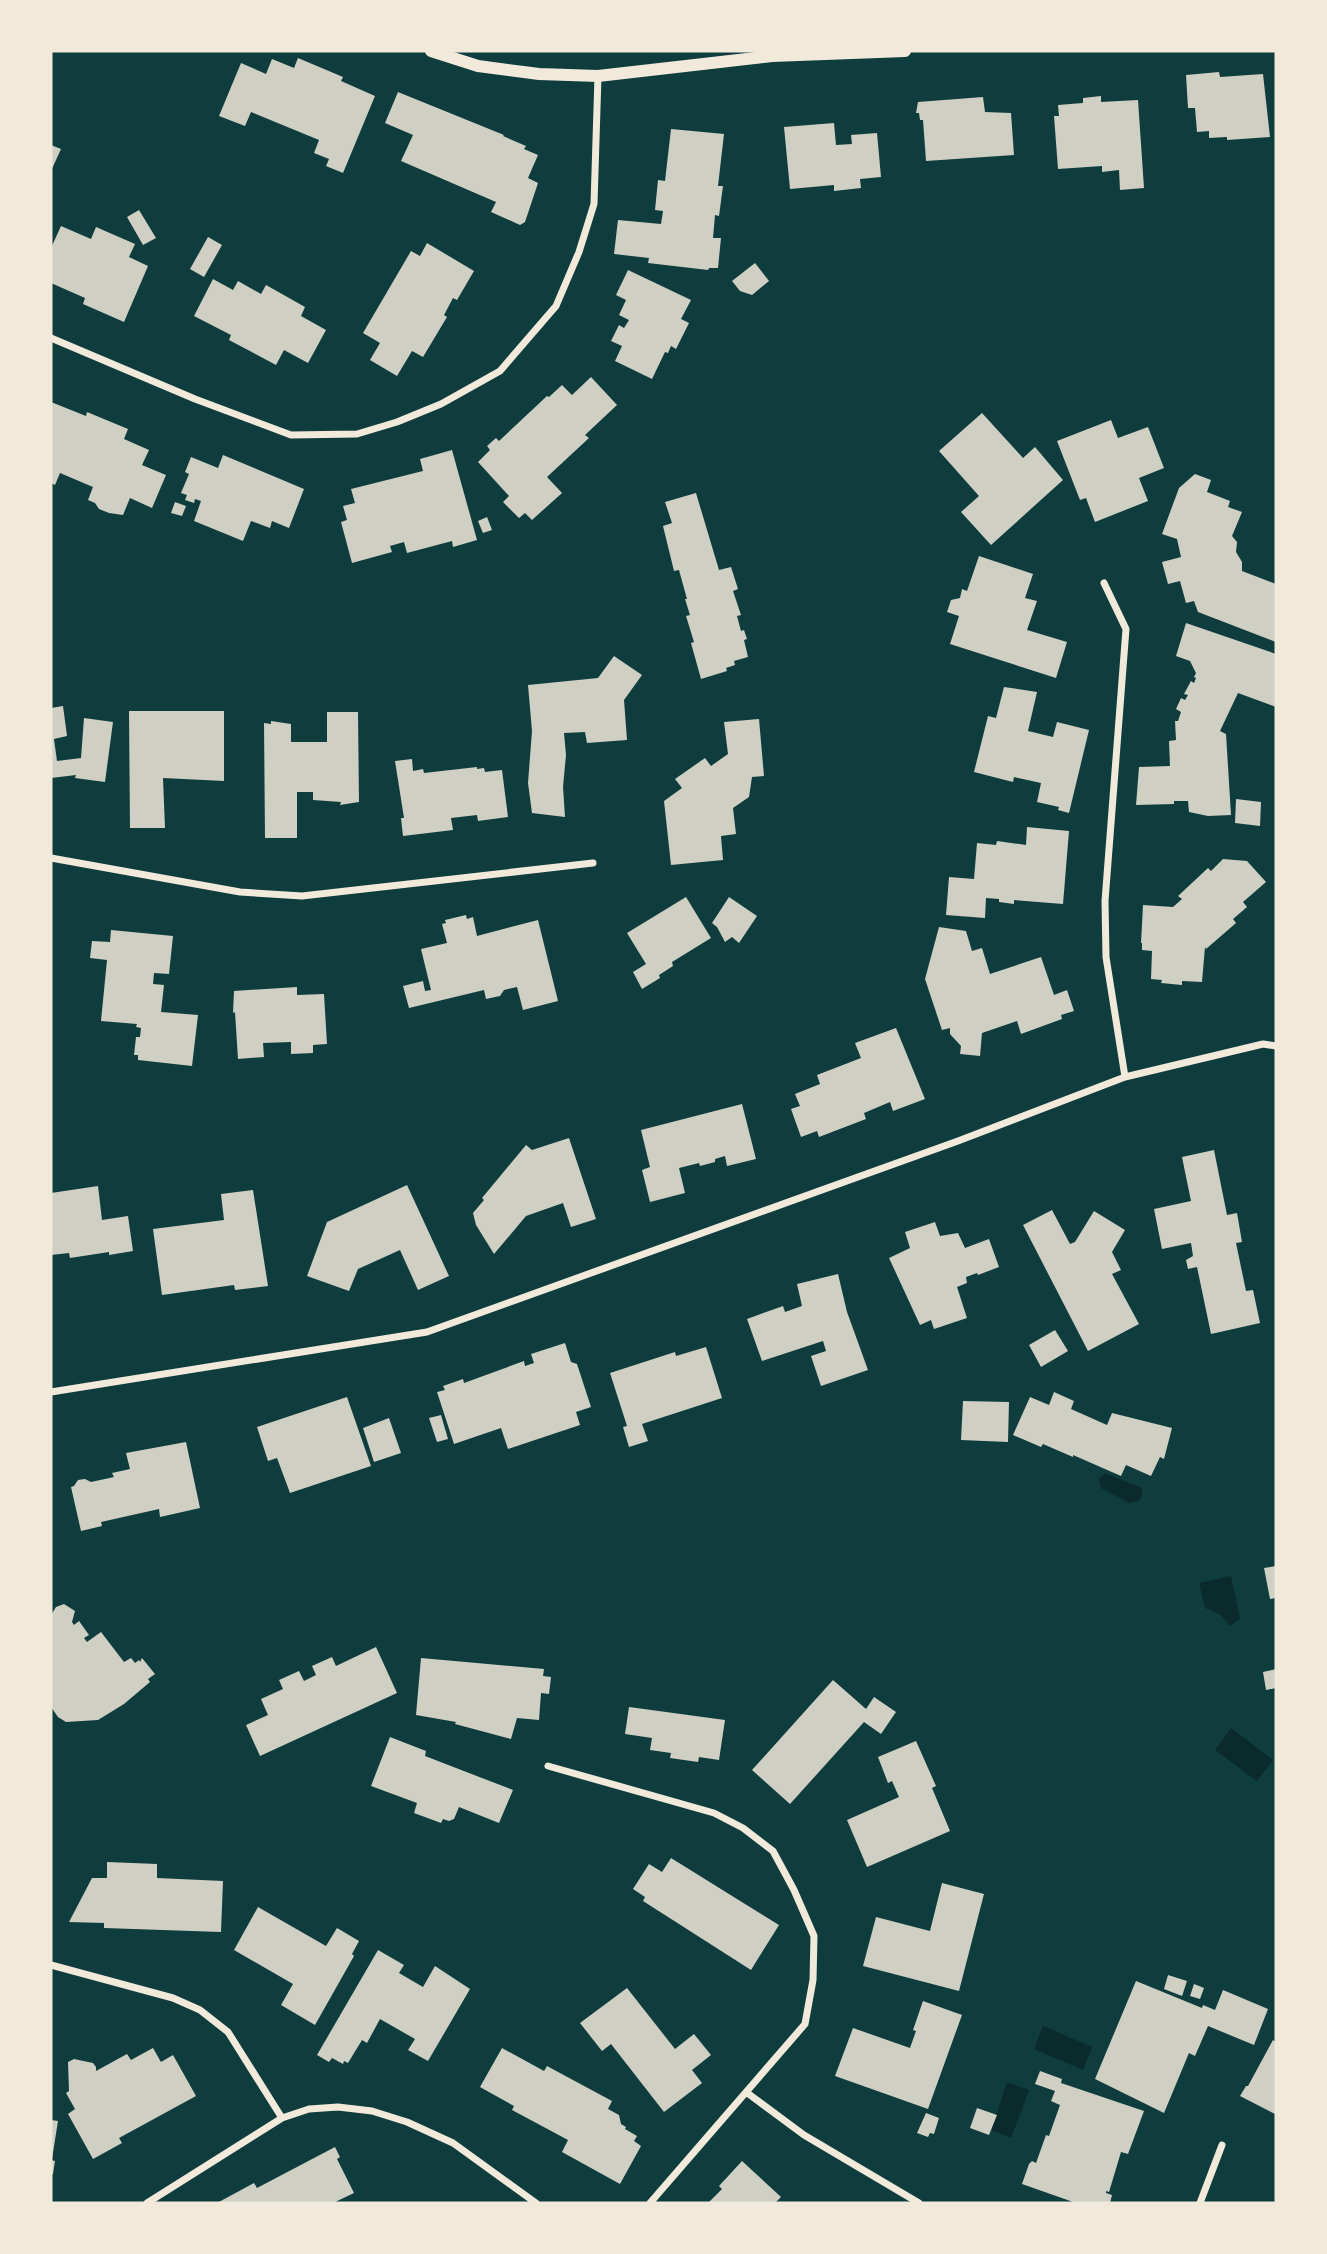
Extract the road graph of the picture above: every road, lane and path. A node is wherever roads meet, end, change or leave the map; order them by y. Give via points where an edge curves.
1 (430, 51) edge
2 (905, 51) edge
3 (598, 76) junction
4 (51, 338) edge
5 (1104, 583) dead end
6 (51, 858) edge
7 (593, 863) dead end
8 (1276, 1046) edge
9 (1125, 1077) junction
10 (51, 1392) edge
11 (548, 1766) dead end
12 (51, 1965) edge
13 (746, 2092) junction
14 (282, 2118) junction
15 (1222, 2145) dead end
16 (147, 2203) edge
17 (536, 2203) edge
18 (650, 2203) edge
19 (919, 2203) edge
20 (1200, 2203) edge

1 - 3 street via 478,66
2 - 3 street via 772,56
3 - 4 street via 594,204 556,306 500,371 441,404 357,434 291,435
5 - 9 street via 1126,629 1105,901 1106,957
6 - 7 street via 240,892 303,896
8 - 9 street via 1263,1044
9 - 10 street via 427,1332
11 - 13 street via 714,1814 743,1828 773,1851 814,1936 813,1980 805,2024
12 - 14 street via 173,1998 200,2010 228,2032
13 - 18 street
13 - 19 street via 804,2135
14 - 16 street
14 - 17 street via 309,2109 338,2107 407,2122 453,2143
15 - 20 street

